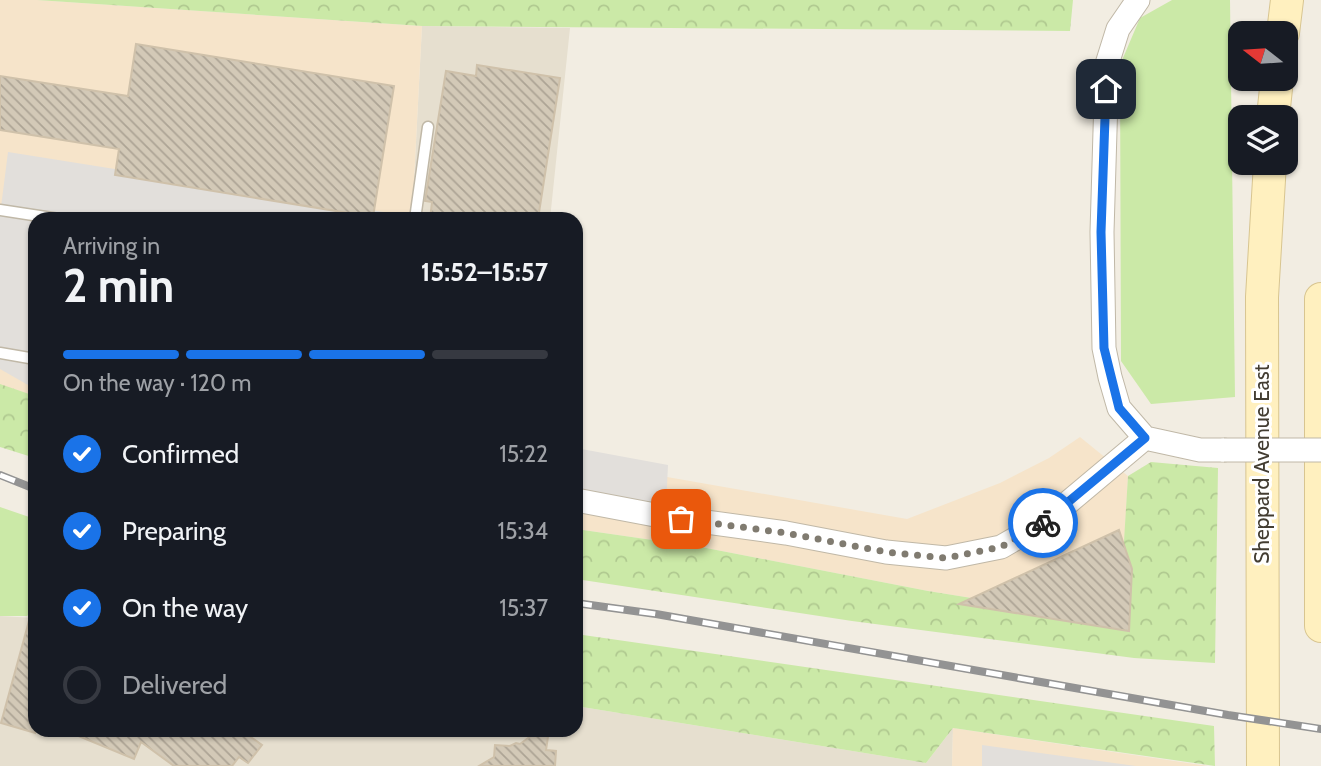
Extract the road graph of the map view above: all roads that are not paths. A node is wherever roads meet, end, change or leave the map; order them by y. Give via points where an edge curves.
1 (1137, 0) edge
2 (1287, 0) edge
3 (1284, 21) edge
4 (428, 128) dead end
5 (1269, 175) edge
6 (0, 210) edge
7 (416, 212) edge
8 (28, 214) edge
9 (1321, 299) edge
10 (0, 353) edge
11 (28, 358) edge
12 (1145, 438) junction
13 (1321, 450) edge
14 (583, 501) edge
15 (1321, 626) edge
16 (1263, 766) edge

1 - 12 street via 1118,29 1107,64 1101,232 1104,348 1110,377 1119,408
2 - 3 main road
4 - 7 lane
5 - 16 main road, Sheppard Avenue East via 1262,297
6 - 8 lane
9 - 15 main road
10 - 11 lane
12 - 13 street, bridge via 1200,450
12 - 14 street via 1046,521 1001,547 946,558

